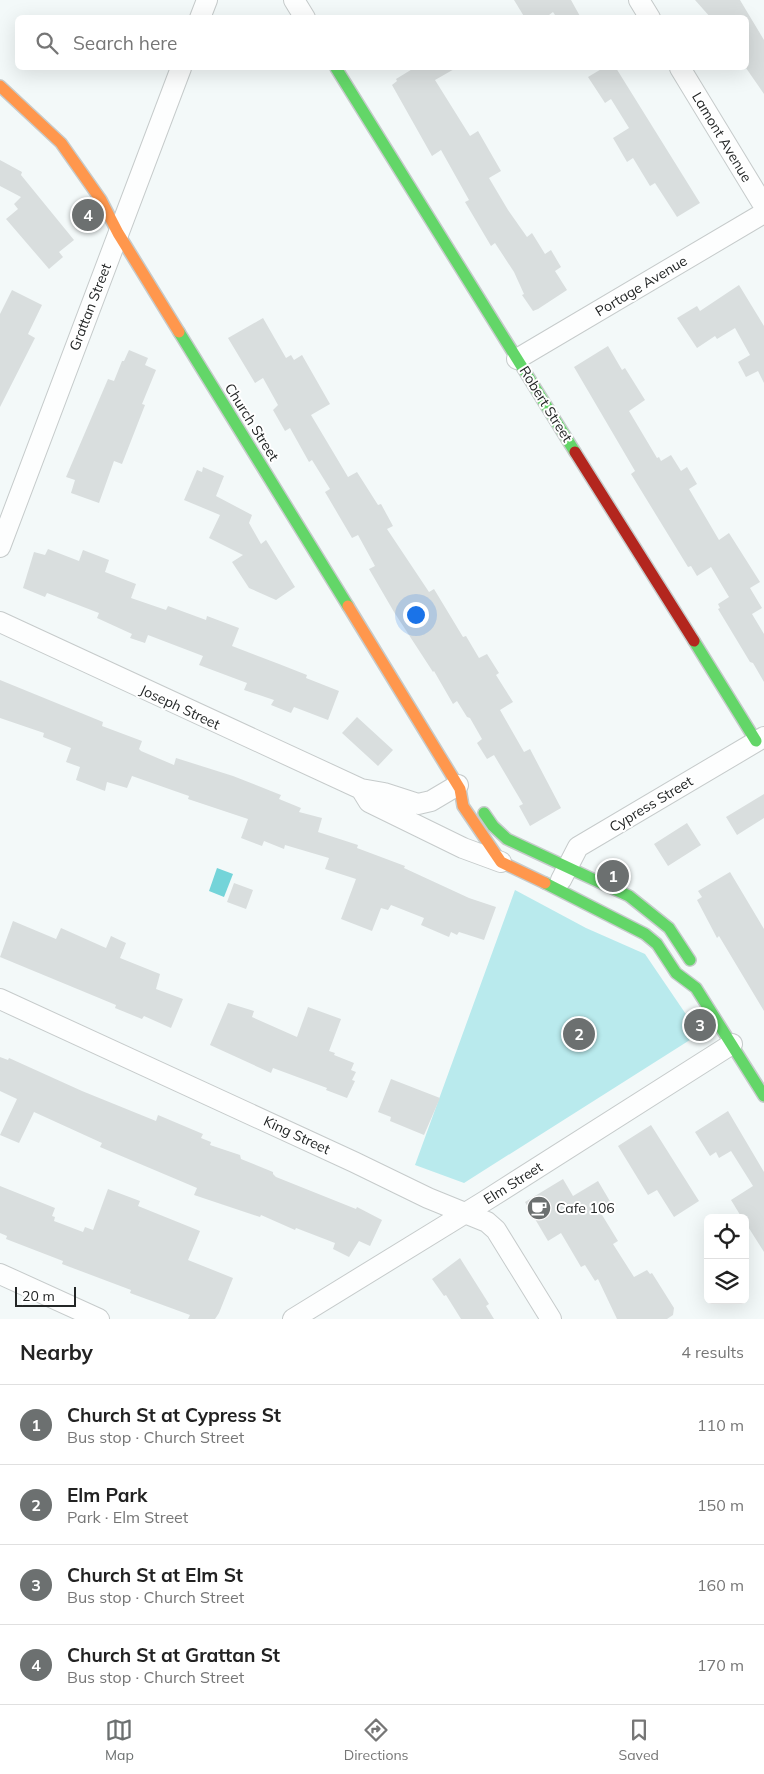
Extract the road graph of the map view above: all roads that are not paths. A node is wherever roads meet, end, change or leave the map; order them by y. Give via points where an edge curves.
1 (206, 0) edge
2 (294, 0) edge
3 (639, 0) edge
4 (201, 15) edge
5 (303, 15) edge
6 (648, 15) edge
7 (180, 70) edge
8 (337, 70) edge
9 (681, 70) edge
10 (0, 86) edge
11 (764, 206) edge
12 (764, 213) edge
13 (118, 233) junction
14 (518, 359) junction
15 (0, 548) edge
16 (0, 622) edge
17 (760, 739) edge
18 (459, 787) junction
19 (361, 789) junction
20 (501, 862) junction
21 (566, 868) junction
22 (556, 889) junction
23 (696, 988) junction
24 (0, 999) edge
25 (732, 1044) junction
26 (764, 1096) edge
27 (465, 1213) junction
28 (0, 1274) edge
29 (99, 1319) edge
30 (293, 1319) edge
31 (551, 1319) edge

1 - 4 street
2 - 5 street
3 - 6 street
7 - 13 street, Grattan Street
8 - 14 street, Robert Street
9 - 11 street, Lamont Avenue
10 - 13 street, Church Street via 61,143 101,200
12 - 14 street, Portage Avenue
13 - 15 street, Grattan Street
13 - 18 street, Church Street
14 - 17 street, Robert Street
16 - 19 street, Joseph Street
17 - 21 street, Cypress Street via 578,848
18 - 19 street, Joseph Street via 418,804 384,792
18 - 20 street, Church Street via 464,806
18 - 21 street, Church Street via 507,839
19 - 20 street, Joseph Street via 370,802 463,848
20 - 22 street, Church Street
21 - 22 street, Cypress Street
21 - 23 street, Church Street via 629,896 654,914 669,928 692,963
22 - 23 street, Church Street via 645,934 657,944 676,974
23 - 25 street, Church Street
24 - 27 street, King Street
25 - 26 street, Church Street
25 - 27 street, Elm Street
27 - 30 street, Elm Street
27 - 31 street, King Street via 487,1222 496,1230
28 - 29 street

